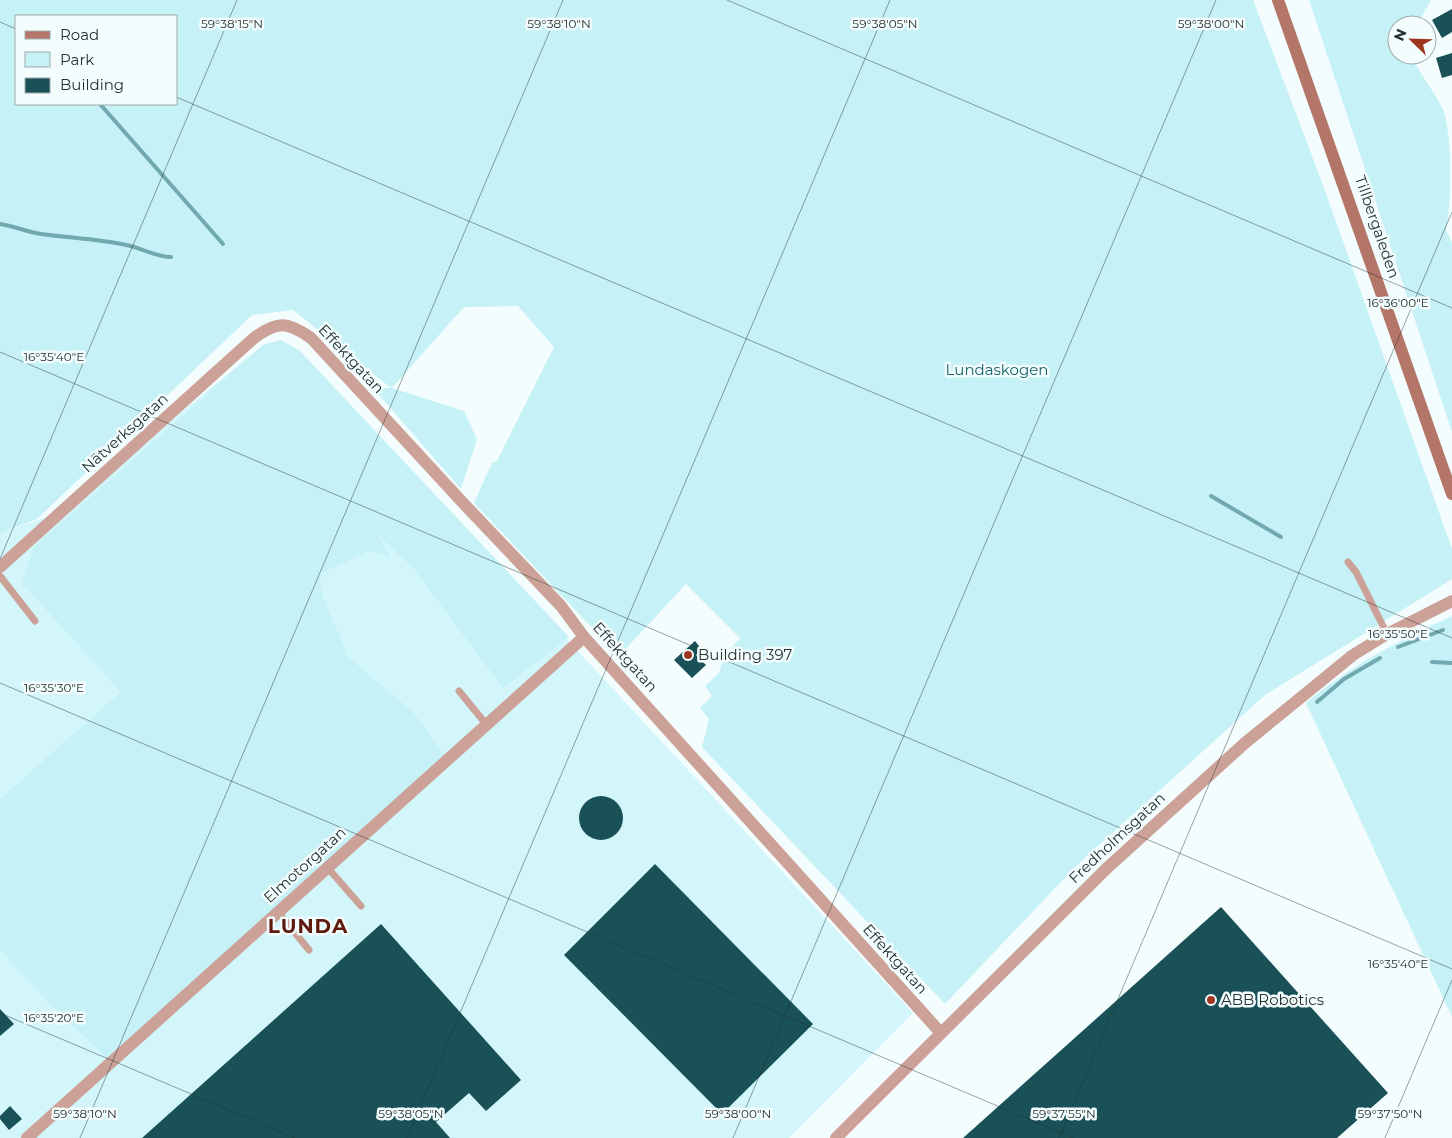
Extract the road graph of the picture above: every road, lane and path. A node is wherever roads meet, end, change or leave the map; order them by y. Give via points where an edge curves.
1 (1278, 0) edge
2 (273, 326) joint
3 (1452, 494) edge
4 (1348, 562) dead end
5 (0, 567) edge
6 (0, 576) edge
7 (1452, 601) edge
8 (35, 621) dead end
9 (1387, 634) junction
10 (584, 637) junction
11 (459, 691) dead end
12 (486, 724) junction
13 (327, 867) junction
14 (361, 906) dead end
15 (278, 912) junction
16 (309, 950) dead end
17 (940, 1032) junction
18 (27, 1138) edge
19 (836, 1138) edge

1 - 3 main road, Tillbergaleden
2 - 5 street, Nätverksgatan via 254,338
2 - 10 street, Effektgatan via 286,324 311,338 561,606
4 - 9 lane
6 - 8 lane
7 - 9 street, Fredholmsgatan
9 - 17 street, Fredholmsgatan via 1316,683 1245,743 1106,869
10 - 12 street, Elmotorgatan
10 - 17 street, Effektgatan
11 - 12 lane
12 - 13 street, Elmotorgatan
13 - 14 lane
13 - 15 street, Elmotorgatan
15 - 16 lane
15 - 18 street, Elmotorgatan
17 - 19 street, Fredholmsgatan

